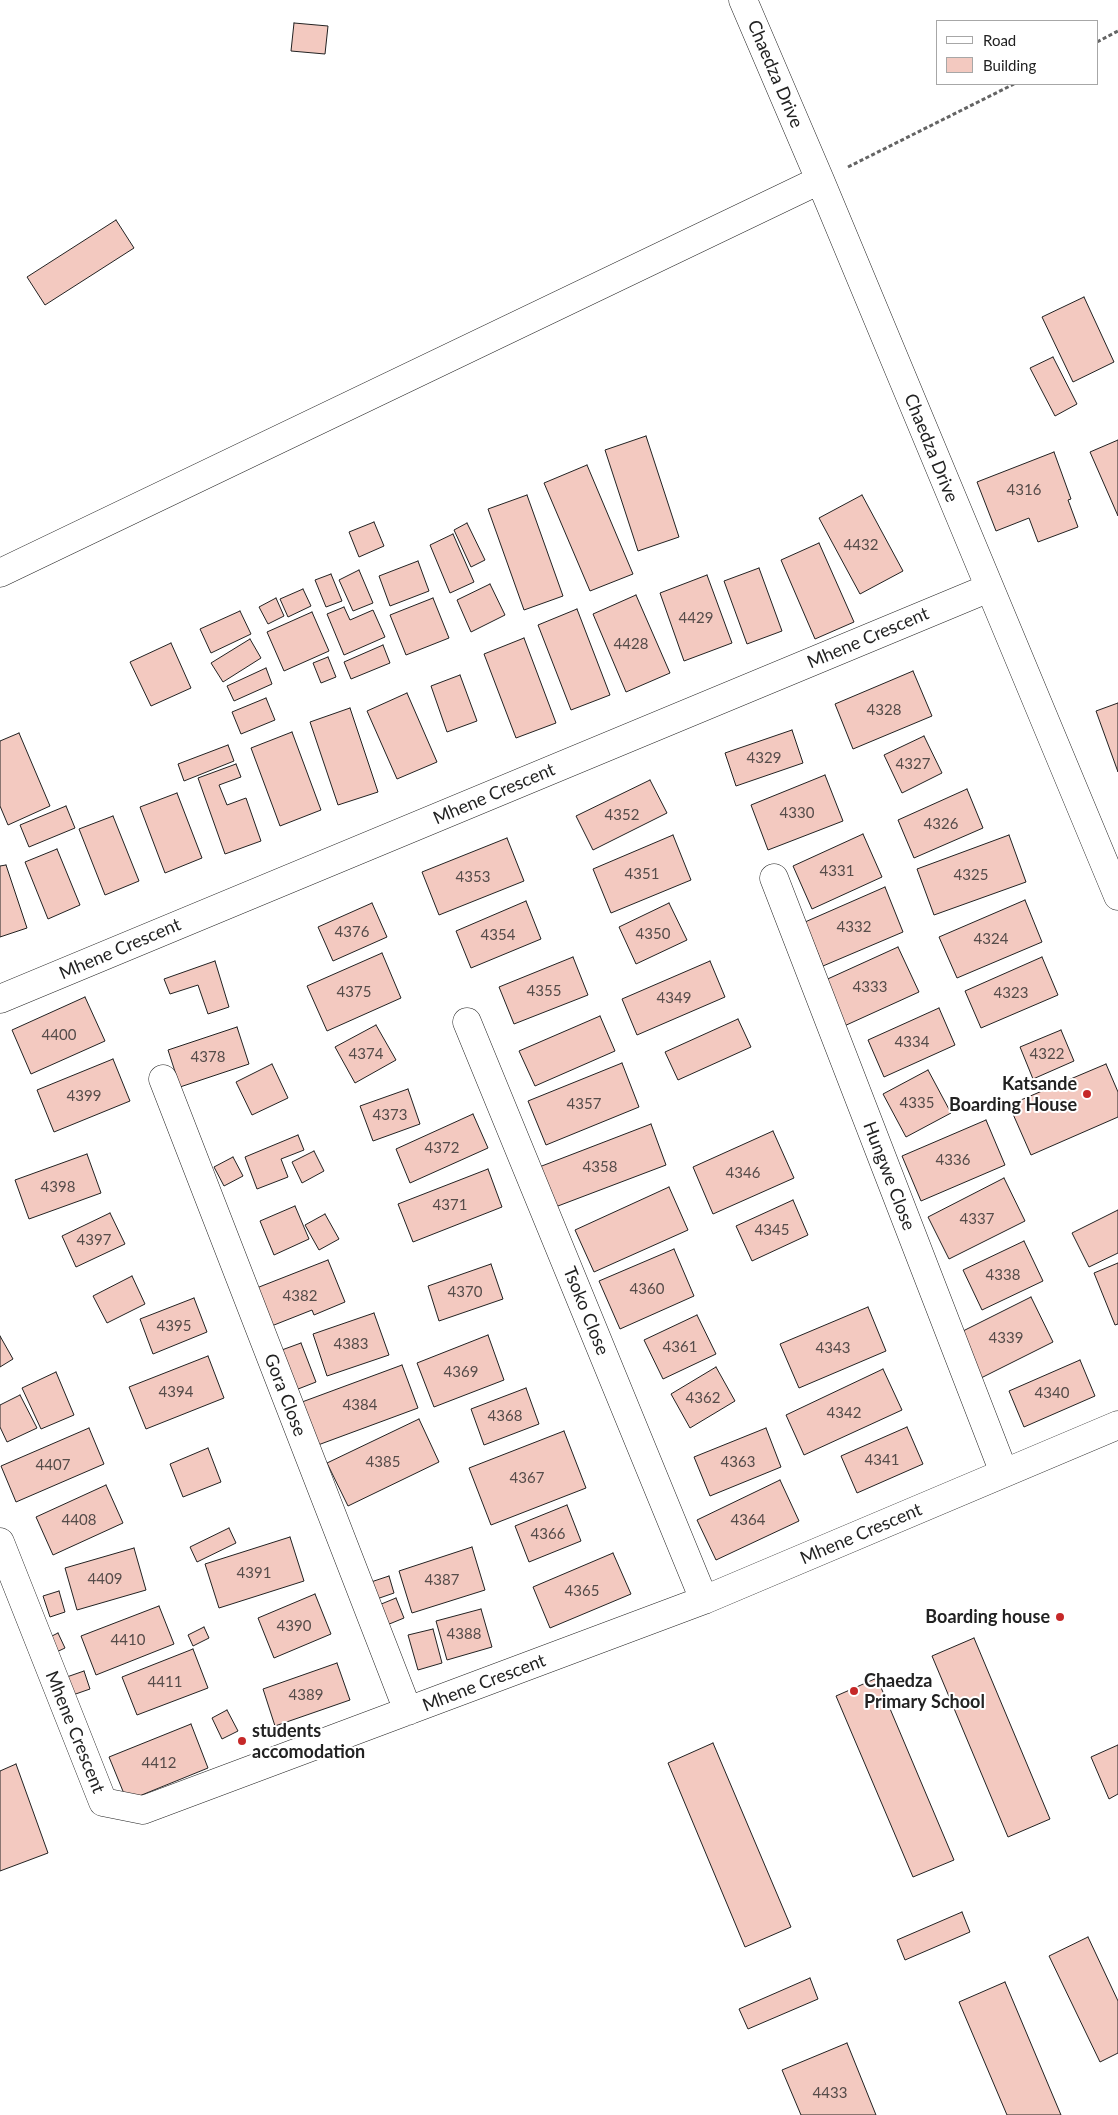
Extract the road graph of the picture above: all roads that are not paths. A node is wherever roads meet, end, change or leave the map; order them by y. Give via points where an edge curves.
1 (743, 0) edge
2 (820, 180) junction
3 (0, 573) edge
4 (989, 588) junction
5 (774, 878) dead end
6 (1118, 896) edge
7 (0, 999) edge
8 (467, 1022) dead end
9 (163, 1078) dead end
10 (1118, 1425) edge
11 (1004, 1473) junction
12 (0, 1542) edge
13 (704, 1600) junction
14 (408, 1711) junction

1 - 2 street, Chaedza Drive
2 - 3 street
2 - 4 street, Chaedza Drive
4 - 6 street, Chaedza Drive
4 - 7 street, Mhene Crescent
5 - 11 street, Hungwe Close
8 - 13 street, Tsoko Close
9 - 14 street, Gora Close
10 - 11 street, Mhene Crescent
11 - 13 street, Mhene Crescent
12 - 14 street, Mhene Crescent via 103,1802 143,1810
13 - 14 street, Mhene Crescent

